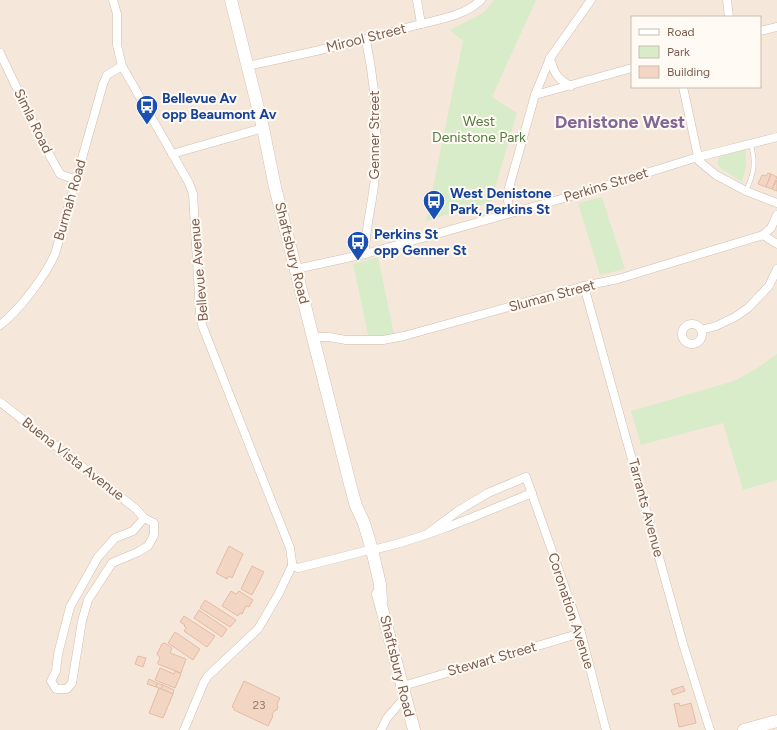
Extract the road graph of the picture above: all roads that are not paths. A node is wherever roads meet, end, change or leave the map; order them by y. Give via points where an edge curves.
1 (113, 0) edge
2 (231, 0) edge
3 (417, 0) edge
4 (481, 0) edge
5 (591, 0) edge
6 (727, 0) edge
7 (729, 16) edge
8 (421, 24) junction
9 (777, 27) edge
10 (761, 31) edge
11 (366, 40) junction
12 (0, 53) edge
13 (550, 58) junction
14 (122, 66) junction
15 (248, 66) junction
16 (631, 68) edge
17 (571, 86) junction
18 (683, 88) edge
19 (535, 96) junction
20 (263, 128) junction
21 (777, 137) edge
22 (751, 145) junction
23 (172, 154) junction
24 (698, 157) junction
25 (76, 180) junction
26 (746, 191) junction
27 (777, 203) edge
28 (510, 213) junction
29 (777, 215) edge
30 (763, 235) junction
31 (777, 244) edge
32 (365, 254) junction
33 (296, 269) junction
34 (777, 269) edge
35 (584, 286) junction
36 (0, 325) edge
37 (702, 330) dead end
38 (314, 337) junction
39 (0, 402) edge
40 (532, 493) junction
41 (144, 518) junction
42 (427, 534) junction
43 (368, 550) junction
44 (292, 566) junction
45 (581, 633) junction
46 (404, 691) junction
47 (777, 721) edge
48 (184, 730) edge
49 (381, 730) edge
50 (414, 730) edge
51 (606, 730) edge
52 (710, 730) edge
53 (744, 730) edge

1 - 14 street, Bellevue Avenue via 117,14 117,46
2 - 15 street, Shaftsbury Road
3 - 8 street
4 - 8 street, Mirool Street via 453,16
5 - 13 street
6 - 7 street
8 - 11 street, Mirool Street
9 - 10 street
11 - 15 street, Mirool Street
11 - 32 street, Genner Street via 376,112 377,150 376,177
12 - 25 street, Simla Road via 60,174
13 - 17 street via 559,79
13 - 19 street
14 - 23 street, Bellevue Avenue
14 - 25 street, Burmah Road via 107,75 103,84
15 - 20 street, Shaftsbury Road
16 - 17 street
17 - 19 street
18 - 24 street
19 - 28 street via 507,195
20 - 23 street
20 - 33 street, Shaftsbury Road
21 - 22 street, Perkins Street
22 - 24 street, Perkins Street
22 - 26 lane via 754,167
23 - 44 street, Bellevue Avenue via 193,194 202,325 290,548
24 - 26 street via 699,161 716,175
24 - 28 street, Perkins Street
25 - 36 street, Burmah Road via 50,265 11,317
26 - 27 street
28 - 32 street, Perkins Street
29 - 30 street
30 - 31 street
30 - 35 street, Sluman Street via 618,279
32 - 33 street, Perkins Street
33 - 38 street, Shaftsbury Road
34 - 37 street via 769,286 748,308 735,317
35 - 38 street, Sluman Street via 430,330 383,340
35 - 52 street, Tarrants Avenue via 683,644
38 - 43 street, Shaftsbury Road via 356,506 364,523
39 - 41 street, Buena Vista Avenue
40 - 42 street
40 - 42 street, Coronation Avenue via 526,477 488,493
40 - 45 street, Coronation Avenue
41 - 41 street, Buena Vista Avenue via 134,531 115,538 98,557 70,607 52,681 56,689 67,689 72,683 88,600 112,563 148,546 154,534 154,523
42 - 43 street
43 - 44 street via 298,568
43 - 46 street, Shaftsbury Road
44 - 48 street via 258,629 204,682
45 - 46 street, Stewart Street
45 - 51 street, Coronation Avenue
46 - 49 street
46 - 50 street, Shaftsbury Road
47 - 53 street

